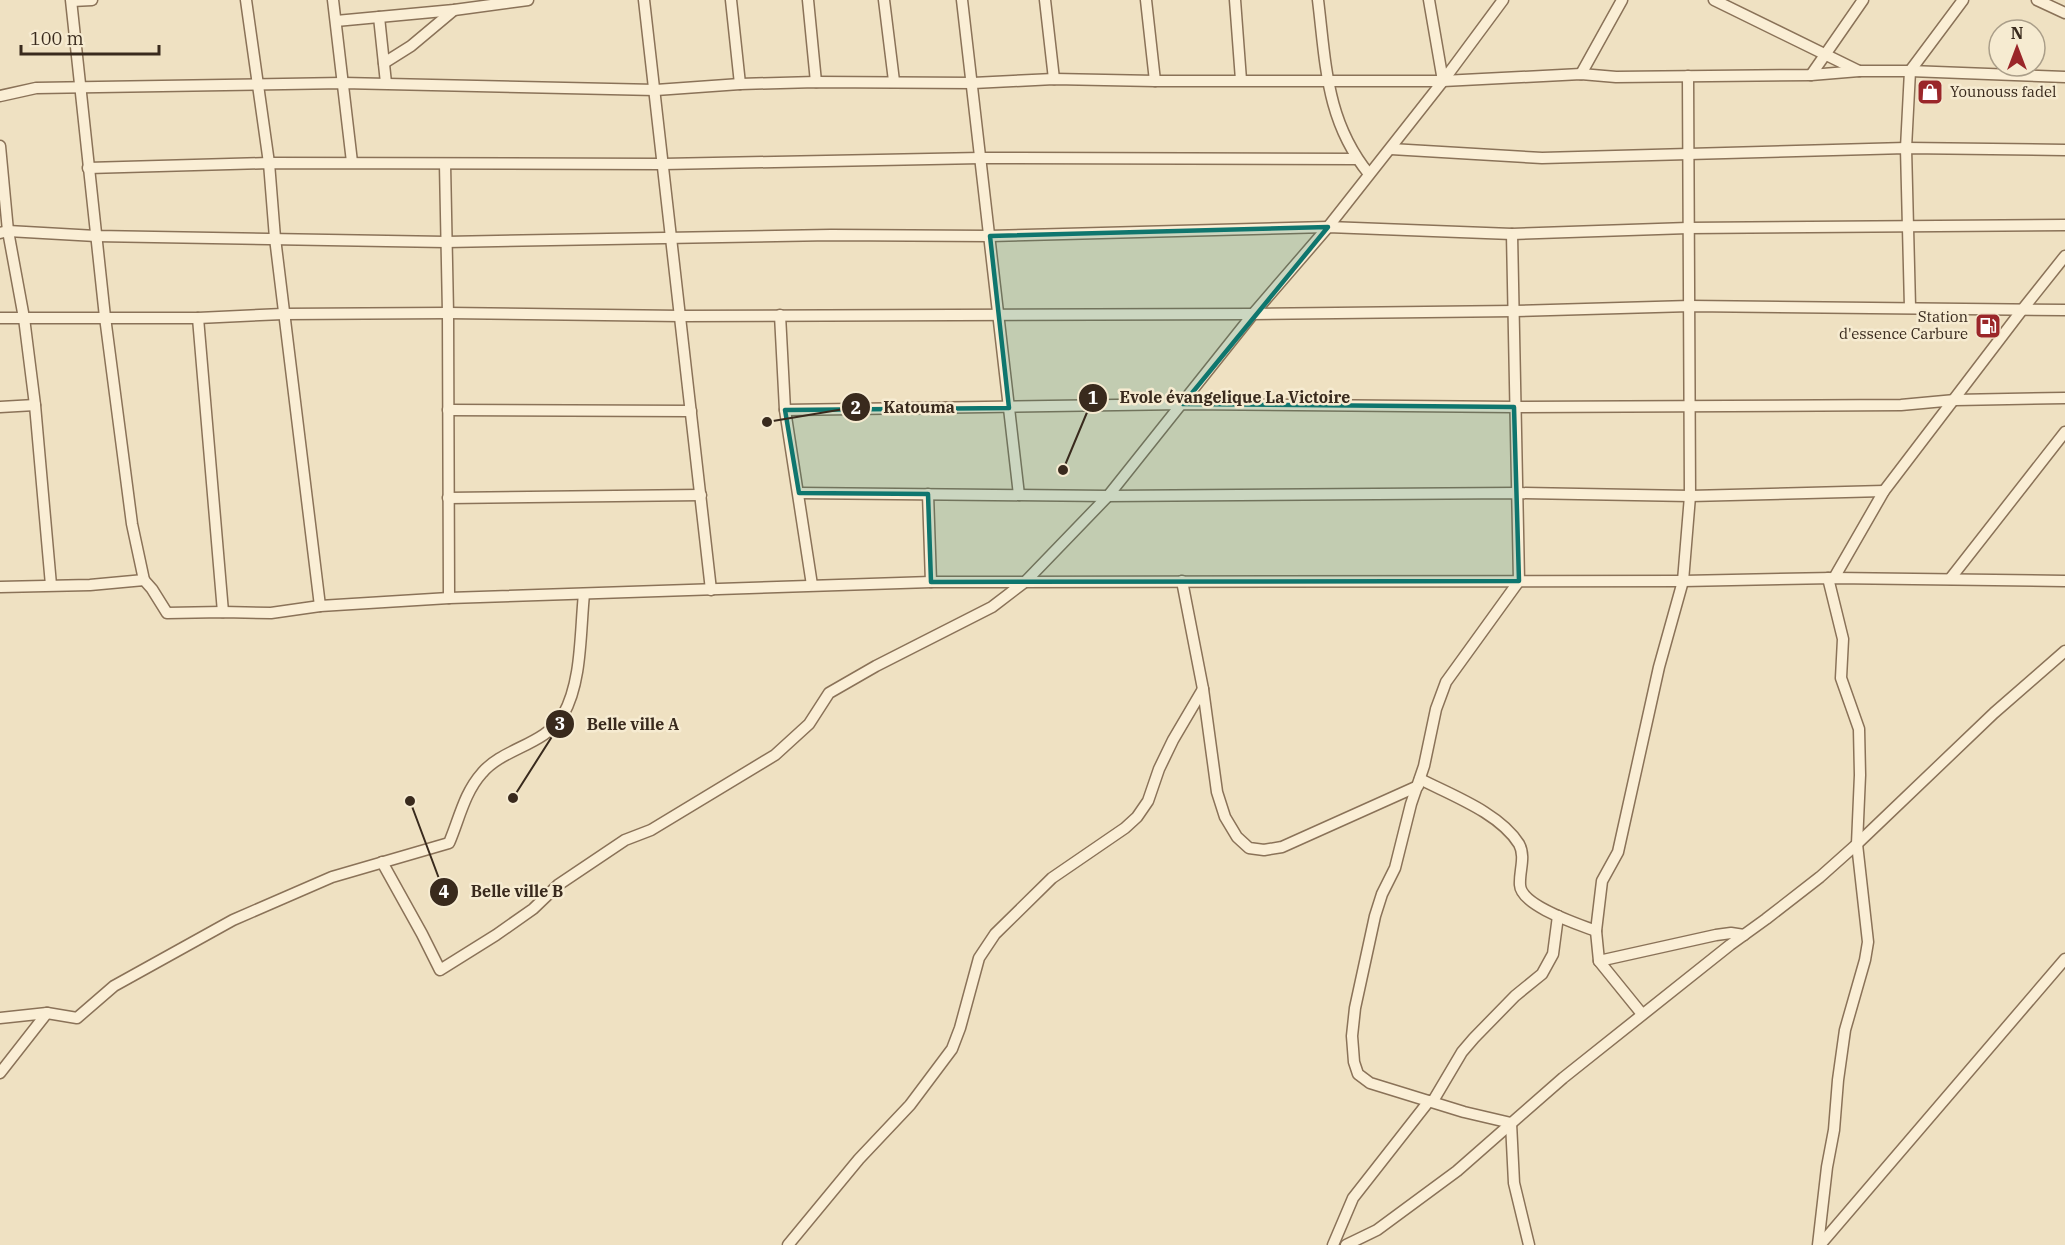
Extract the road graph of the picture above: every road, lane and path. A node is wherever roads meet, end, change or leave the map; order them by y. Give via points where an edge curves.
1 (92, 0) edge
2 (246, 0) edge
3 (333, 0) edge
4 (528, 0) edge
5 (644, 0) edge
6 (731, 0) edge
7 (808, 0) edge
8 (884, 0) edge
9 (962, 0) edge
10 (1045, 0) edge
11 (1146, 0) edge
12 (1235, 0) edge
13 (1318, 0) edge
14 (1429, 0) edge
15 (1503, 0) edge
16 (1622, 0) edge
17 (1714, 0) edge
18 (1863, 0) edge
19 (1963, 0) edge
20 (2037, 0) edge
21 (72, 1) edge
22 (454, 10) junction
23 (2065, 13) edge
24 (379, 17) junction
25 (336, 21) junction
26 (1825, 53) junction
27 (384, 63) junction
28 (1859, 71) junction
29 (1910, 71) junction
30 (1581, 74) junction
31 (1811, 75) junction
32 (1689, 76) junction
33 (2065, 77) edge
34 (1053, 79) junction
35 (1241, 80) junction
36 (894, 81) junction
37 (1155, 81) junction
38 (1328, 81) junction
39 (1443, 81) junction
40 (816, 82) junction
41 (344, 83) junction
42 (386, 83) junction
43 (973, 83) junction
44 (258, 84) junction
45 (740, 84) junction
46 (82, 87) junction
47 (656, 90) junction
48 (0, 96) edge
49 (0, 146) edge
50 (1391, 148) junction
51 (1906, 148) junction
52 (2065, 150) edge
53 (1689, 155) junction
54 (981, 158) junction
55 (1357, 159) junction
56 (352, 162) junction
57 (269, 163) junction
58 (445, 164) junction
59 (663, 164) junction
60 (88, 168) junction
61 (1370, 174) junction
62 (2065, 225) edge
63 (1908, 226) junction
64 (1328, 227) junction
65 (1689, 228) junction
66 (4, 232) edge
67 (1512, 234) junction
68 (96, 236) junction
69 (990, 236) junction
70 (274, 238) junction
71 (672, 239) junction
72 (446, 242) junction
73 (2065, 256) edge
74 (1690, 306) junction
75 (1910, 307) junction
76 (2022, 310) junction
77 (2065, 310) edge
78 (1515, 311) junction
79 (448, 313) junction
80 (283, 314) junction
81 (999, 314) junction
82 (1253, 314) junction
83 (681, 315) junction
84 (780, 315) junction
85 (105, 317) junction
86 (0, 318) edge
87 (24, 318) junction
88 (198, 318) junction
89 (2065, 398) edge
90 (1955, 400) junction
91 (1183, 404) junction
92 (35, 405) junction
93 (1689, 406) junction
94 (0, 407) edge
95 (1514, 407) junction
96 (1009, 408) junction
97 (448, 410) junction
98 (785, 410) junction
99 (692, 411) junction
100 (2065, 432) edge
101 (1884, 491) junction
102 (798, 493) junction
103 (1517, 493) junction
104 (928, 494) junction
105 (701, 495) junction
106 (1019, 495) junction
107 (1108, 496) junction
108 (1690, 496) junction
109 (448, 498) junction
110 (1831, 578) junction
111 (1950, 579) junction
112 (144, 580) junction
113 (2064, 580) edge
114 (1026, 581) junction
115 (1182, 581) junction
116 (1519, 581) junction
117 (1683, 581) junction
118 (931, 582) junction
119 (51, 585) junction
120 (812, 585) junction
121 (0, 587) edge
122 (711, 590) junction
123 (584, 594) junction
124 (449, 598) junction
125 (321, 606) junction
126 (223, 612) junction
127 (2065, 651) edge
128 (1203, 690) junction
129 (1419, 782) junction
130 (1857, 844) junction
131 (382, 862) junction
132 (1558, 916) junction
133 (1596, 931) junction
134 (1744, 934) junction
135 (2065, 959) edge
136 (1599, 962) junction
137 (47, 1013) junction
138 (1642, 1014) junction
139 (0, 1018) edge
140 (0, 1073) edge
141 (1431, 1101) junction
142 (1511, 1123) junction
143 (788, 1245) edge
144 (1333, 1245) edge
145 (1346, 1245) edge
146 (1529, 1245) edge
147 (1819, 1245) edge

1 - 21 street
2 - 44 street
3 - 25 street
4 - 22 street
5 - 47 street
6 - 45 street
7 - 40 street
8 - 36 street
9 - 43 street
10 - 34 street
11 - 37 street
12 - 35 street
13 - 38 street
14 - 39 street
15 - 39 street
16 - 30 street
17 - 26 street
18 - 26 street
19 - 29 street
20 - 23 street
21 - 46 street
22 - 24 street
22 - 27 street
24 - 25 street
24 - 27 street
25 - 41 street
26 - 28 street
26 - 31 street
27 - 42 street
28 - 29 street
28 - 31 street
29 - 33 street
29 - 51 street
30 - 32 street via 1616,78
30 - 39 street
31 - 32 street
32 - 53 street
34 - 37 street
34 - 43 street
35 - 37 street
35 - 38 street
36 - 40 street
36 - 43 street
38 - 39 street
38 - 55 street via 1337,120
39 - 50 street
40 - 45 street
41 - 42 street
41 - 44 street
41 - 56 street
42 - 47 street
43 - 54 street
44 - 46 street
44 - 57 street
45 - 47 street
46 - 48 street via 36,88
46 - 60 street
47 - 59 street
49 - 66 street
50 - 53 street via 1542,158
50 - 61 street
51 - 52 street
51 - 53 street
51 - 63 street
53 - 65 street
54 - 55 street
54 - 59 street
54 - 69 street
55 - 61 street
56 - 57 street
56 - 58 street
57 - 60 street
57 - 70 street
58 - 59 street
58 - 72 street
59 - 71 street
60 - 68 street
61 - 64 street
62 - 63 street
63 - 65 street
63 - 75 street
64 - 67 street
64 - 69 street
64 - 82 street
65 - 67 street
65 - 74 street
66 - 68 street
66 - 87 street
67 - 78 street
68 - 70 street
68 - 85 street
69 - 71 street
69 - 81 street
70 - 72 street
70 - 80 street
71 - 72 street
71 - 83 street
72 - 79 street
73 - 76 street
74 - 75 street
74 - 78 street
74 - 93 street
75 - 76 street
76 - 77 street
76 - 90 street
78 - 82 street
78 - 95 street
79 - 80 street
79 - 83 street
79 - 97 street
80 - 88 street
80 - 125 street
81 - 82 street
81 - 84 street
81 - 96 street
82 - 91 street
83 - 84 street
83 - 99 street
84 - 98 street
85 - 87 street
85 - 88 street
85 - 112 street via 132,525
86 - 87 street
87 - 92 street
88 - 126 street
89 - 90 street
90 - 93 street via 1900,405
90 - 101 street
91 - 95 street
91 - 96 street
91 - 107 street
92 - 94 street
92 - 119 street
93 - 95 street
93 - 108 street
95 - 103 street
96 - 98 street
96 - 106 street
97 - 99 street
97 - 109 street
98 - 102 street
99 - 105 street
100 - 111 street
101 - 108 street
101 - 110 street
102 - 104 street
102 - 120 street
103 - 107 street
103 - 108 street
103 - 116 street
104 - 106 street
104 - 118 street
105 - 109 street
105 - 122 street
106 - 107 street
107 - 114 street
108 - 117 street
109 - 124 street
110 - 111 street
110 - 117 street
110 - 130 street via 1843,639 1841,678 1859,729
111 - 113 street
112 - 119 street
112 - 126 street via 167,613
114 - 115 street
114 - 118 street
114 - 131 street via 992,607 830,693 809,724 775,755 651,830 625,840 558,885 496,935 440,970
115 - 116 street
115 - 128 street
116 - 117 street
116 - 129 street via 1446,682
117 - 133 street via 1659,668 1618,852 1602,880
118 - 120 street
119 - 121 street
120 - 122 street
122 - 123 street
123 - 124 street
123 - 131 street via 574,692 562,717 550,729 483,771 473,784 450,843
124 - 125 street
125 - 126 street via 271,613
127 - 130 street
128 - 129 street via 1217,792 1225,817 1249,848 1282,847
128 - 143 street via 1173,740 1148,801 1137,817 1052,878 995,934 979,958 952,1049 910,1105
129 - 132 street via 1502,824 1519,844 1522,893
129 - 141 street via 1395,868 1375,916 1352,1036 1358,1074 1370,1083
130 - 134 street
130 - 147 street via 1868,942 1845,1030
131 - 137 street via 332,878 233,920 114,986 77,1018
132 - 133 street
132 - 141 street via 1553,954 1542,974 1474,1038
133 - 136 street
134 - 136 street via 1716,935
134 - 138 street
135 - 147 street
136 - 138 street
137 - 139 street
137 - 140 street
138 - 142 street
141 - 142 street
141 - 144 street via 1353,1198
142 - 145 street via 1417,1201 1377,1230
142 - 146 street via 1514,1183

